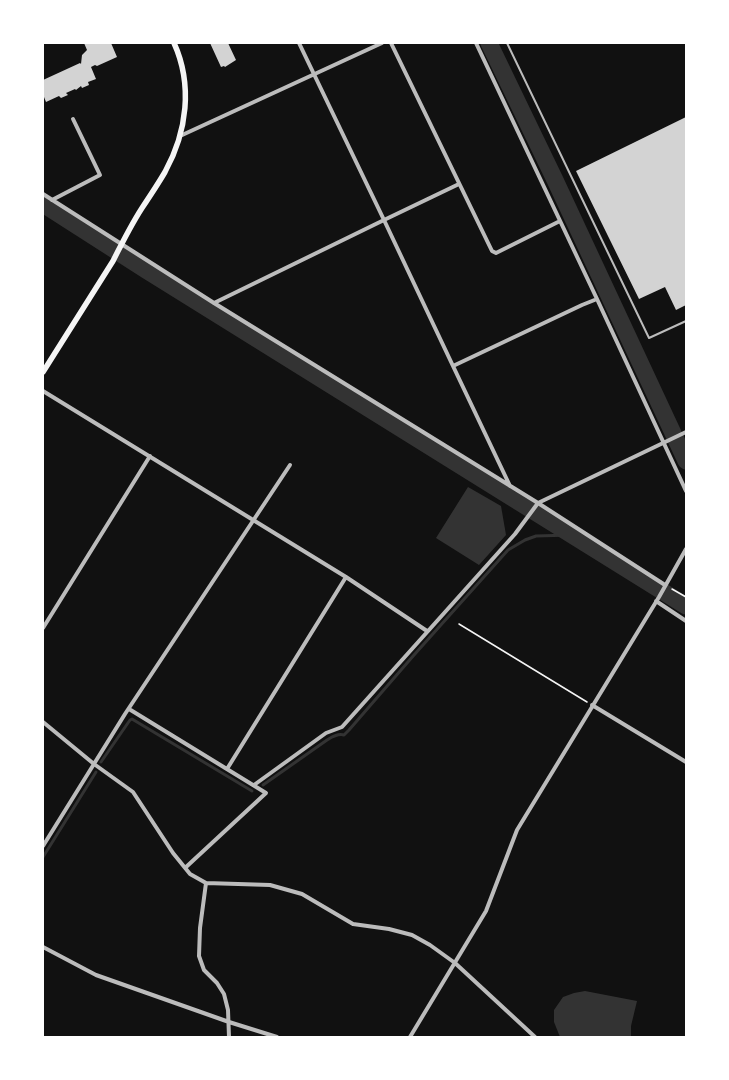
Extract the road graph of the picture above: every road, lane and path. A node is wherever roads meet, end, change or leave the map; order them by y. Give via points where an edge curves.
1 (174, 43) edge
2 (299, 43) edge
3 (382, 43) edge
4 (391, 43) edge
5 (476, 43) edge
6 (507, 43) edge
7 (314, 75) junction
8 (73, 119) dead end
9 (180, 136) junction
10 (459, 184) junction
11 (43, 194) edge
12 (52, 200) junction
13 (384, 220) junction
14 (560, 221) junction
15 (121, 244) junction
16 (597, 299) junction
17 (214, 303) junction
18 (686, 321) edge
19 (453, 366) junction
20 (43, 372) edge
21 (43, 391) edge
22 (684, 433) edge
23 (663, 442) junction
24 (150, 456) junction
25 (290, 465) dead end
26 (510, 486) junction
27 (686, 491) edge
28 (537, 505) junction
29 (254, 520) junction
30 (686, 549) edge
31 (346, 577) junction
32 (665, 586) junction
33 (686, 597) edge
34 (657, 599) junction
35 (686, 621) edge
36 (459, 624) dead end
37 (43, 628) edge
38 (427, 631) junction
39 (592, 705) junction
40 (129, 708) junction
41 (43, 722) edge
42 (686, 762) edge
43 (94, 764) junction
44 (227, 769) junction
45 (254, 785) junction
46 (43, 846) edge
47 (185, 868) junction
48 (206, 883) junction
49 (43, 946) edge
50 (454, 963) junction
51 (229, 1022) junction
52 (229, 1037) edge
53 (276, 1037) edge
54 (410, 1037) edge
55 (535, 1037) edge

1 - 9 main road via 184,74 186,96
2 - 7 street
3 - 7 street
4 - 10 street
5 - 14 street
6 - 18 lane via 649,338
7 - 9 street
7 - 13 street
8 - 12 street via 100,175
9 - 15 main road via 165,171
10 - 13 street
10 - 14 street via 492,251 496,253
11 - 12 street
12 - 15 street
13 - 17 street
13 - 19 street
14 - 16 street
15 - 17 street
15 - 20 main road via 113,261
16 - 19 street
16 - 23 street
17 - 26 street
19 - 26 street
21 - 24 street
22 - 23 street
23 - 27 street
23 - 28 street
24 - 29 street
24 - 37 street
25 - 29 street
26 - 28 street
28 - 32 street
28 - 38 street via 515,534
29 - 31 street
29 - 40 street
30 - 32 street
31 - 38 street
31 - 44 street
32 - 33 path
32 - 34 street
34 - 35 street
34 - 39 street
36 - 39 path
38 - 45 street via 342,727 326,733
39 - 42 street
39 - 50 street via 517,830 486,911
40 - 43 street
40 - 44 street
41 - 43 street
43 - 46 street
43 - 47 street via 133,792
44 - 45 street
45 - 47 street via 266,794
47 - 48 street
48 - 50 street via 270,885 302,894 353,924 412,935
48 - 51 street via 199,956 204,970 224,994
49 - 51 street via 96,975
50 - 54 street
50 - 55 street
51 - 52 street
51 - 53 street

